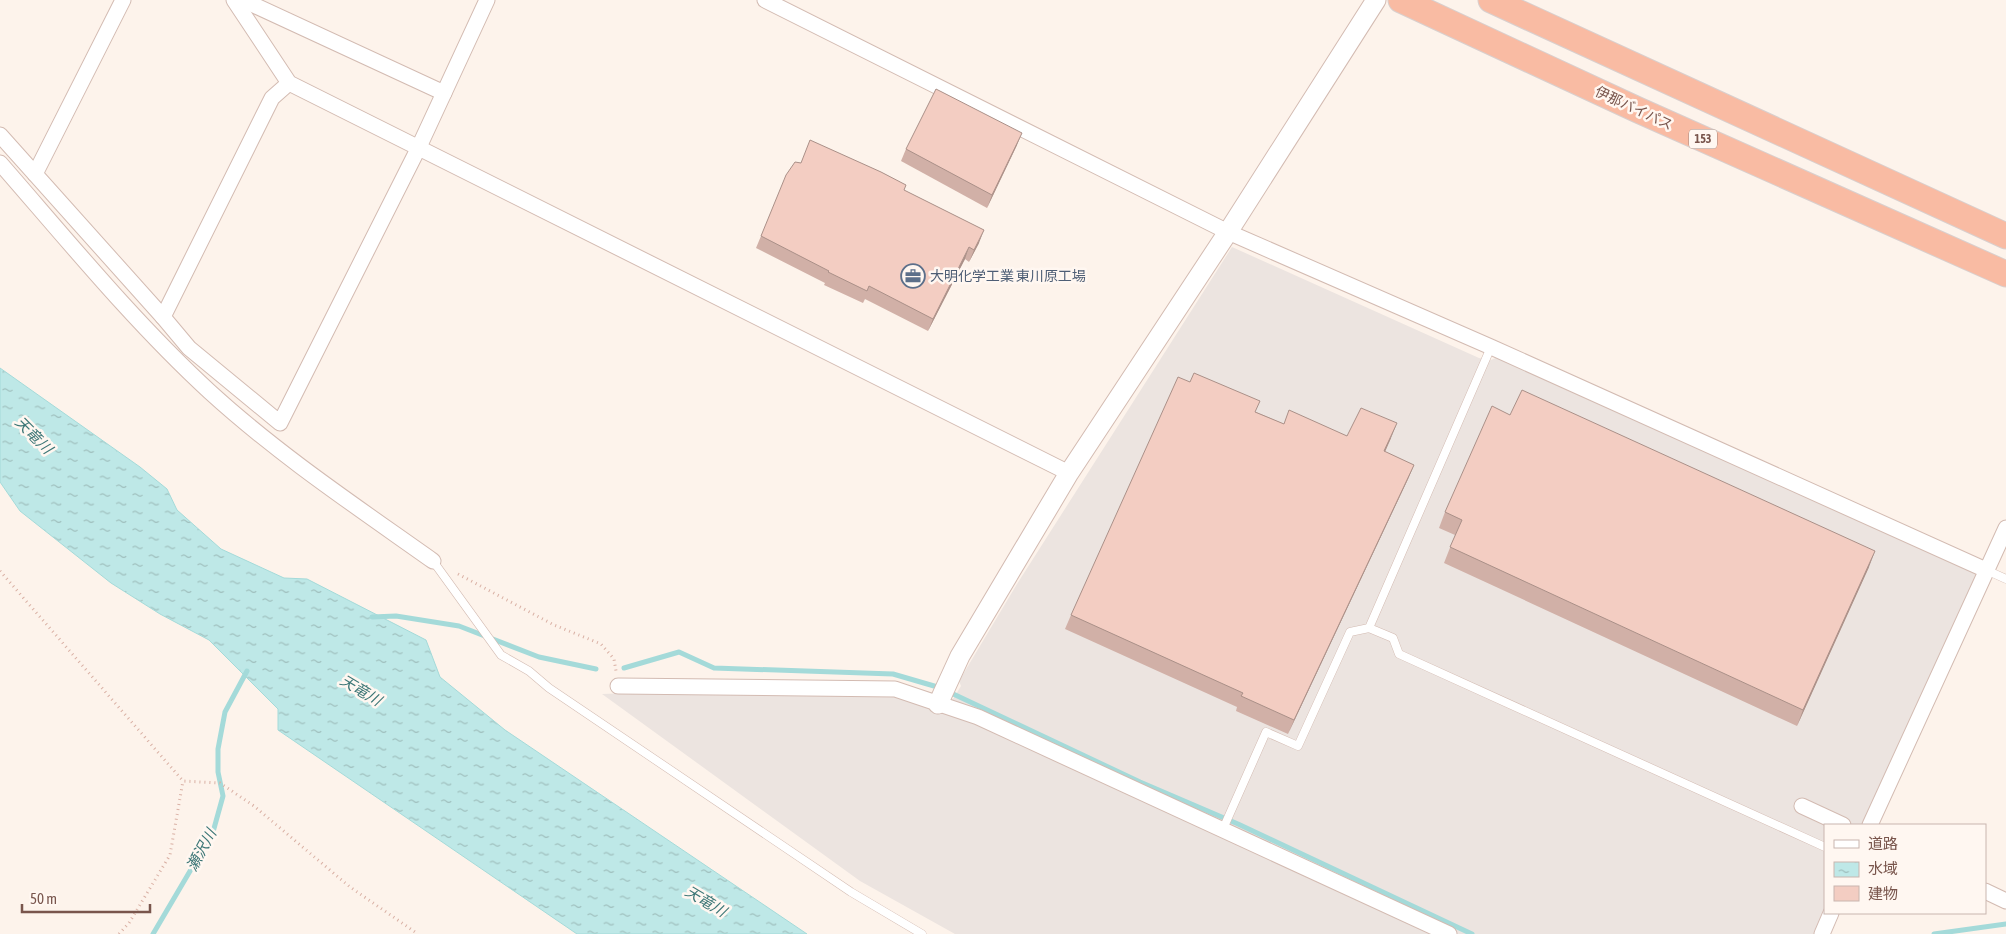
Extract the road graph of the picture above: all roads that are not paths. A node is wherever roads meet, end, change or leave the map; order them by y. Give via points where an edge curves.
1 (123, 0) edge
2 (234, 0) edge
3 (243, 0) edge
4 (488, 0) edge
5 (765, 0) edge
6 (1376, 0) edge
7 (1401, 0) edge
8 (1491, 0) edge
9 (289, 82) junction
10 (444, 93) junction
11 (0, 136) edge
12 (418, 149) junction
13 (0, 163) edge
14 (35, 174) junction
15 (1228, 232) junction
16 (2006, 236) edge
17 (2006, 274) edge
18 (163, 317) junction
19 (1491, 347) junction
20 (1069, 474) junction
21 (2006, 528) edge
22 (433, 561) joint
23 (1986, 570) junction
24 (2006, 579) edge
25 (1370, 628) junction
26 (618, 686) road end
27 (938, 702) junction
28 (1802, 806) dead end
29 (1841, 824) edge
30 (1870, 824) edge
31 (1224, 828) junction
32 (1824, 847) edge
33 (1986, 891) edge
34 (2006, 901) edge
35 (1832, 914) edge
36 (922, 934) edge
37 (1449, 934) edge
38 (1822, 934) edge

1 - 14 street
2 - 9 street
3 - 10 street
4 - 10 street
5 - 15 street
6 - 15 street
7 - 17 highway, 伊那バイパス / 153
8 - 16 highway
9 - 12 street
9 - 18 street via 272,98
10 - 12 street
11 - 14 street
12 - 18 street via 280,423 190,348
12 - 20 street
13 - 22 street via 137,318 210,391 268,442
14 - 18 street
15 - 19 street
15 - 20 street
19 - 23 street
19 - 25 lane
20 - 27 street via 960,656
21 - 23 street
22 - 36 lane via 498,651 842,887
23 - 24 lane
23 - 30 street
25 - 31 lane via 1350,632 1298,746 1266,732
25 - 32 lane via 1393,638 1399,654
26 - 27 street via 895,689
27 - 31 street
28 - 29 street
31 - 37 street
33 - 34 street
35 - 38 street

